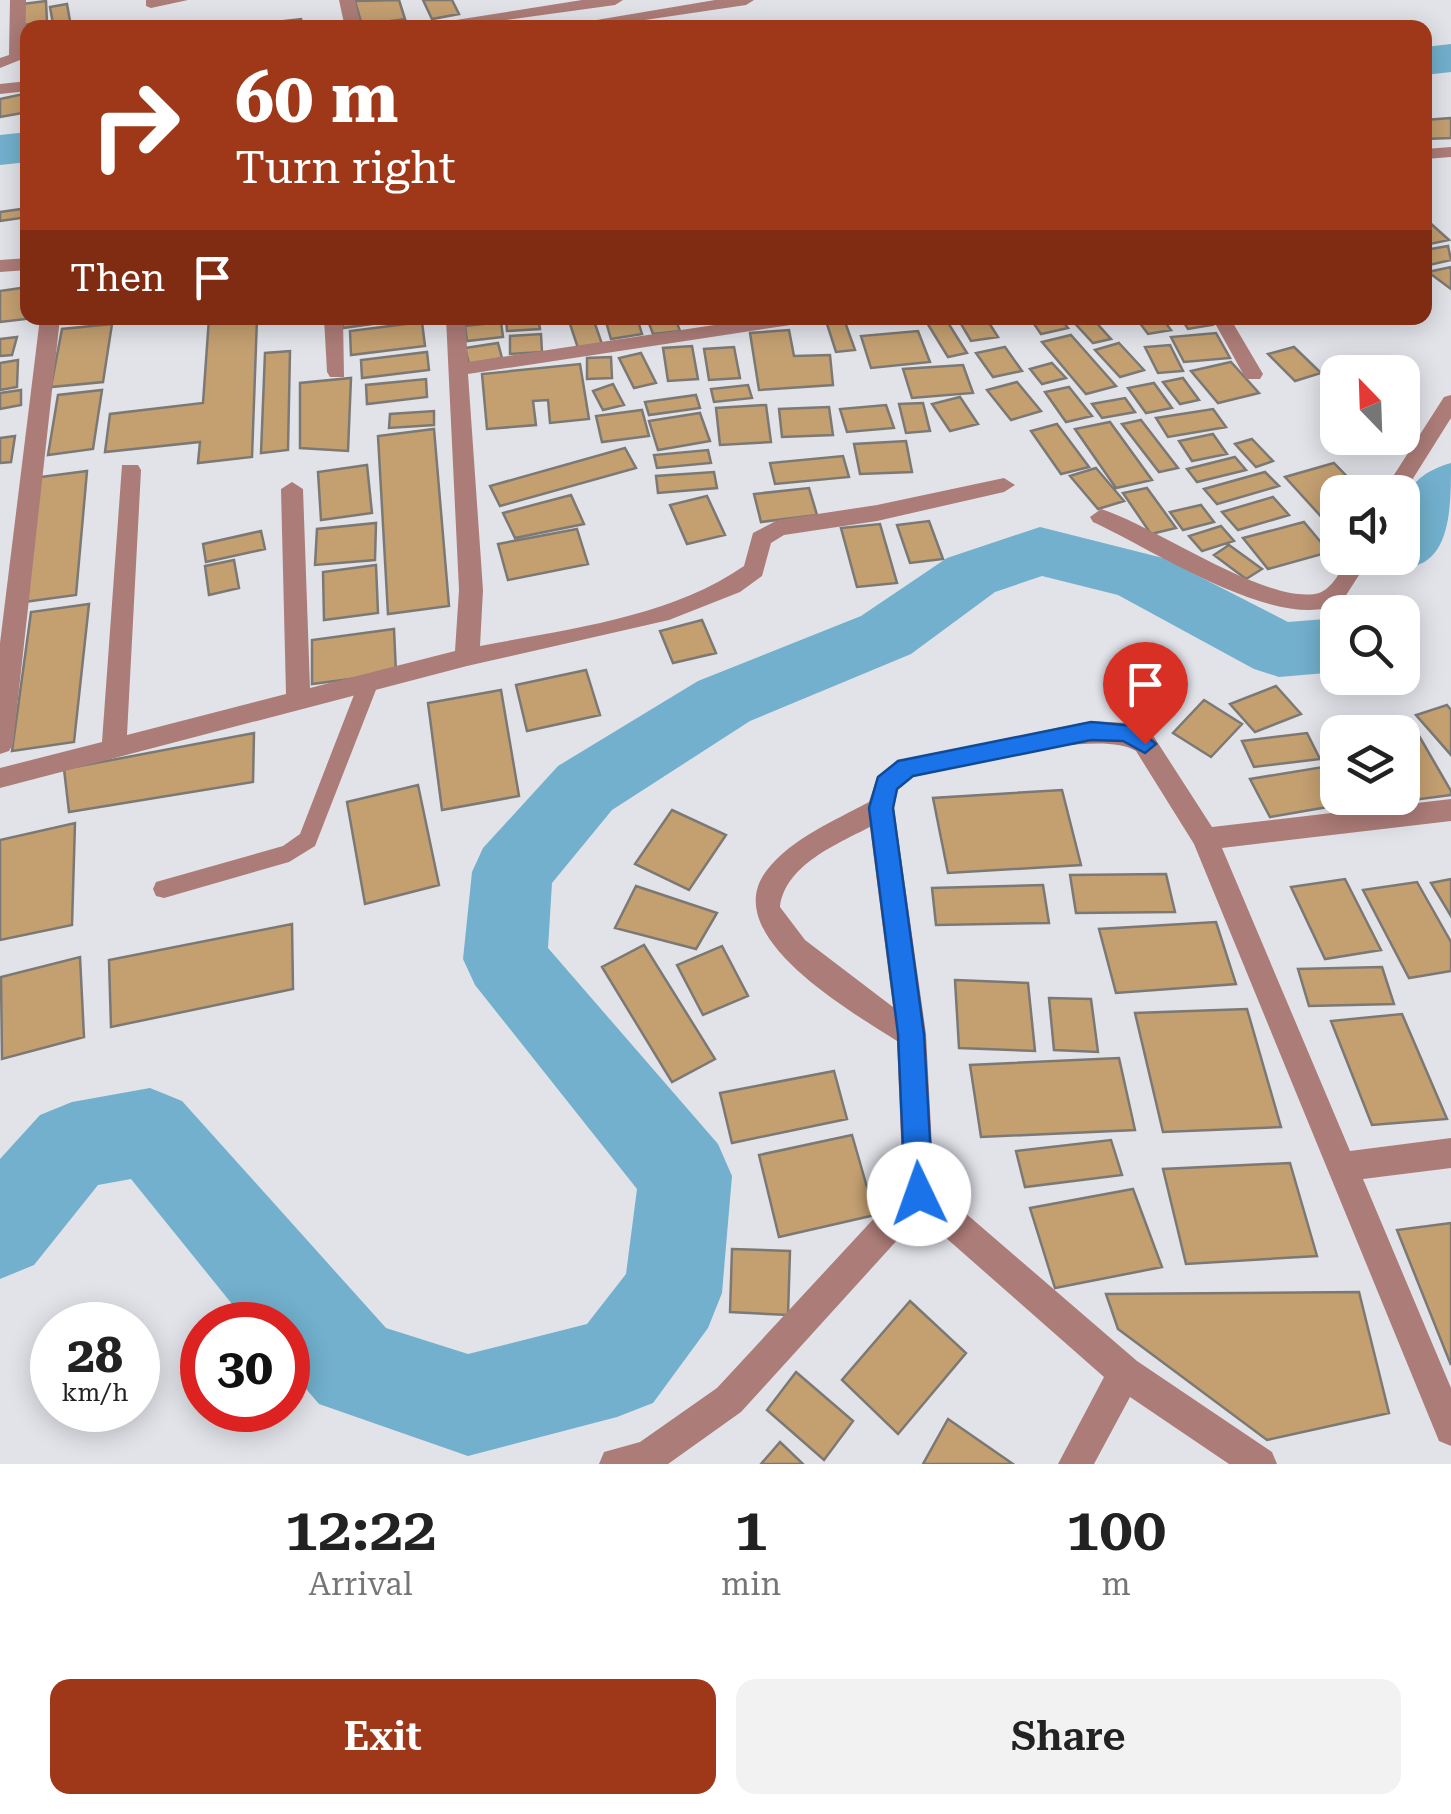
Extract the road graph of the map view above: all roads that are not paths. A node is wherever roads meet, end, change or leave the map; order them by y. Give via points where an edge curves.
1 (18, 0) edge
2 (180, 0) edge
3 (615, 0) edge
4 (746, 0) edge
5 (151, 3) dead end
6 (470, 20) edge
7 (610, 20) edge
8 (0, 63) edge
9 (49, 325) edge
10 (333, 325) edge
11 (456, 325) edge
12 (751, 325) edge
13 (1226, 325) edge
14 (460, 369) junction
15 (337, 372) dead end
16 (1253, 374) dead end
17 (1451, 402) edge
18 (130, 470) dead end
19 (1405, 475) edge
20 (1004, 485) dead end
21 (292, 489) dead end
22 (1101, 517) dead end
23 (1348, 575) edge
24 (467, 657) junction
25 (369, 682) junction
26 (298, 698) junction
27 (0, 744) edge
28 (114, 750) junction
29 (0, 778) edge
30 (881, 808) junction
31 (1451, 810) edge
32 (1205, 839) junction
33 (164, 889) dead end
34 (911, 1034) junction
35 (1451, 1153) edge
36 (1342, 1168) junction
37 (919, 1194) junction
38 (1124, 1373) junction
39 (1451, 1429) edge
40 (616, 1464) edge
41 (1075, 1464) edge
42 (1260, 1464) edge

1 - 8 street via 17,58
2 - 5 street
3 - 6 street
4 - 7 street
9 - 27 street
10 - 15 street
11 - 14 street
12 - 14 street
13 - 16 street
14 - 24 street via 471,590
17 - 19 street
18 - 28 street
20 - 24 street via 778,528 761,539 754,570 734,583 603,630
21 - 26 street
22 - 23 street via 1258,591 1316,603 1332,598
24 - 25 street
25 - 26 street
25 - 33 lane via 308,840 289,852
26 - 28 street
28 - 29 street
30 - 32 street via 886,784 906,768 1091,731 1127,732 1145,744
30 - 34 street
30 - 34 street via 784,869 767,892 766,908 787,942 832,983
31 - 32 street
32 - 36 street
34 - 37 street
35 - 36 street
36 - 39 street
37 - 38 street
37 - 40 street via 729,1400 646,1458
38 - 41 street
38 - 42 street

